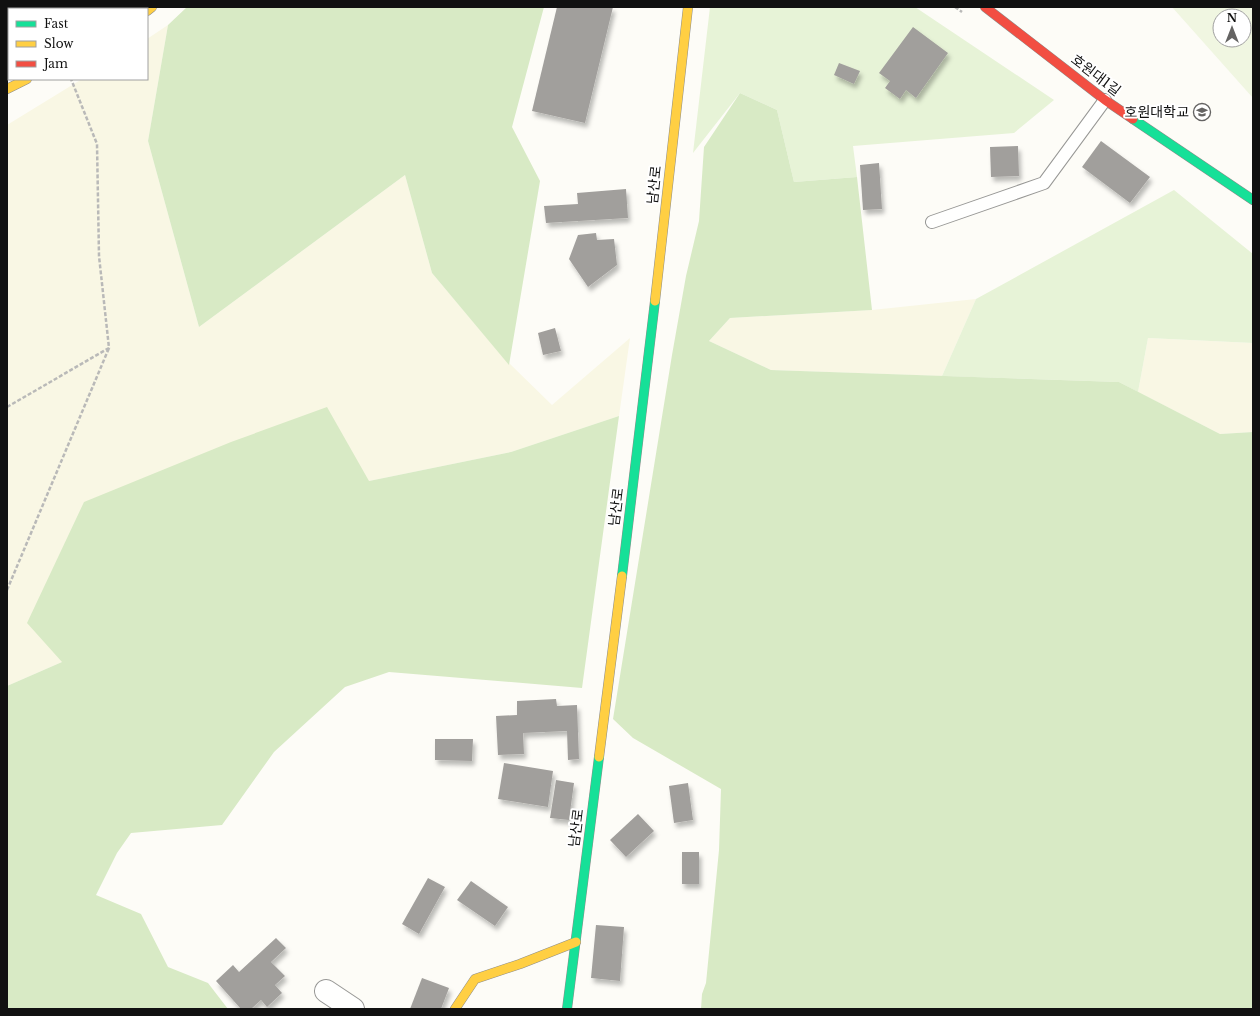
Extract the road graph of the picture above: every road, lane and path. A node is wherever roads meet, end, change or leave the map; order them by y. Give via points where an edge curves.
1 (688, 7) edge
2 (985, 7) edge
3 (25, 80) edge
4 (71, 80) edge
5 (7, 89) edge
6 (1105, 100) junction
7 (1253, 200) edge
8 (932, 222) dead end
9 (109, 348) junction
10 (7, 407) edge
11 (7, 590) edge
12 (576, 942) junction
13 (326, 991) dead end
14 (353, 1009) edge
15 (455, 1009) edge
16 (567, 1009) edge

1 - 12 street, 남산로 via 644,399
2 - 6 street, 호원대1길
3 - 5 street
4 - 9 path via 97,144 99,256
6 - 7 street, 호원대1길
6 - 8 lane via 1044,183
9 - 10 path
9 - 11 path
12 - 15 street via 475,979
12 - 16 street, 남산로
13 - 14 street

